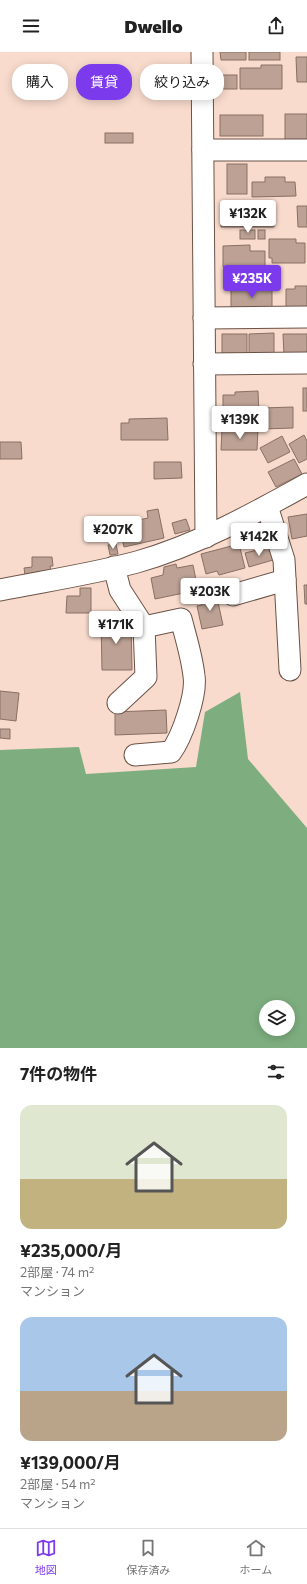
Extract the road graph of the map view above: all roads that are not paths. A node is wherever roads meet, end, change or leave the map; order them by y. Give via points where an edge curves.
1 (202, 52) edge
2 (203, 150) junction
3 (307, 150) edge
4 (307, 317) edge
5 (204, 318) junction
6 (307, 363) edge
7 (204, 364) junction
8 (307, 484) edge
9 (267, 506) junction
10 (206, 537) junction
11 (114, 567) junction
12 (285, 580) junction
13 (0, 590) edge
14 (233, 595) dead end
15 (144, 627) junction
16 (290, 670) dead end
17 (118, 703) dead end
18 (135, 755) dead end

1 - 2 street
2 - 3 street
2 - 5 street
4 - 5 street
5 - 7 street
6 - 7 street
7 - 10 street
8 - 9 street
9 - 10 street
9 - 12 street via 284,560
10 - 11 street via 137,562
11 - 13 street
11 - 15 street via 120,590
12 - 14 street
12 - 16 street
15 - 17 street via 146,677
15 - 18 street via 181,619 195,678 188,718 174,749 171,752

